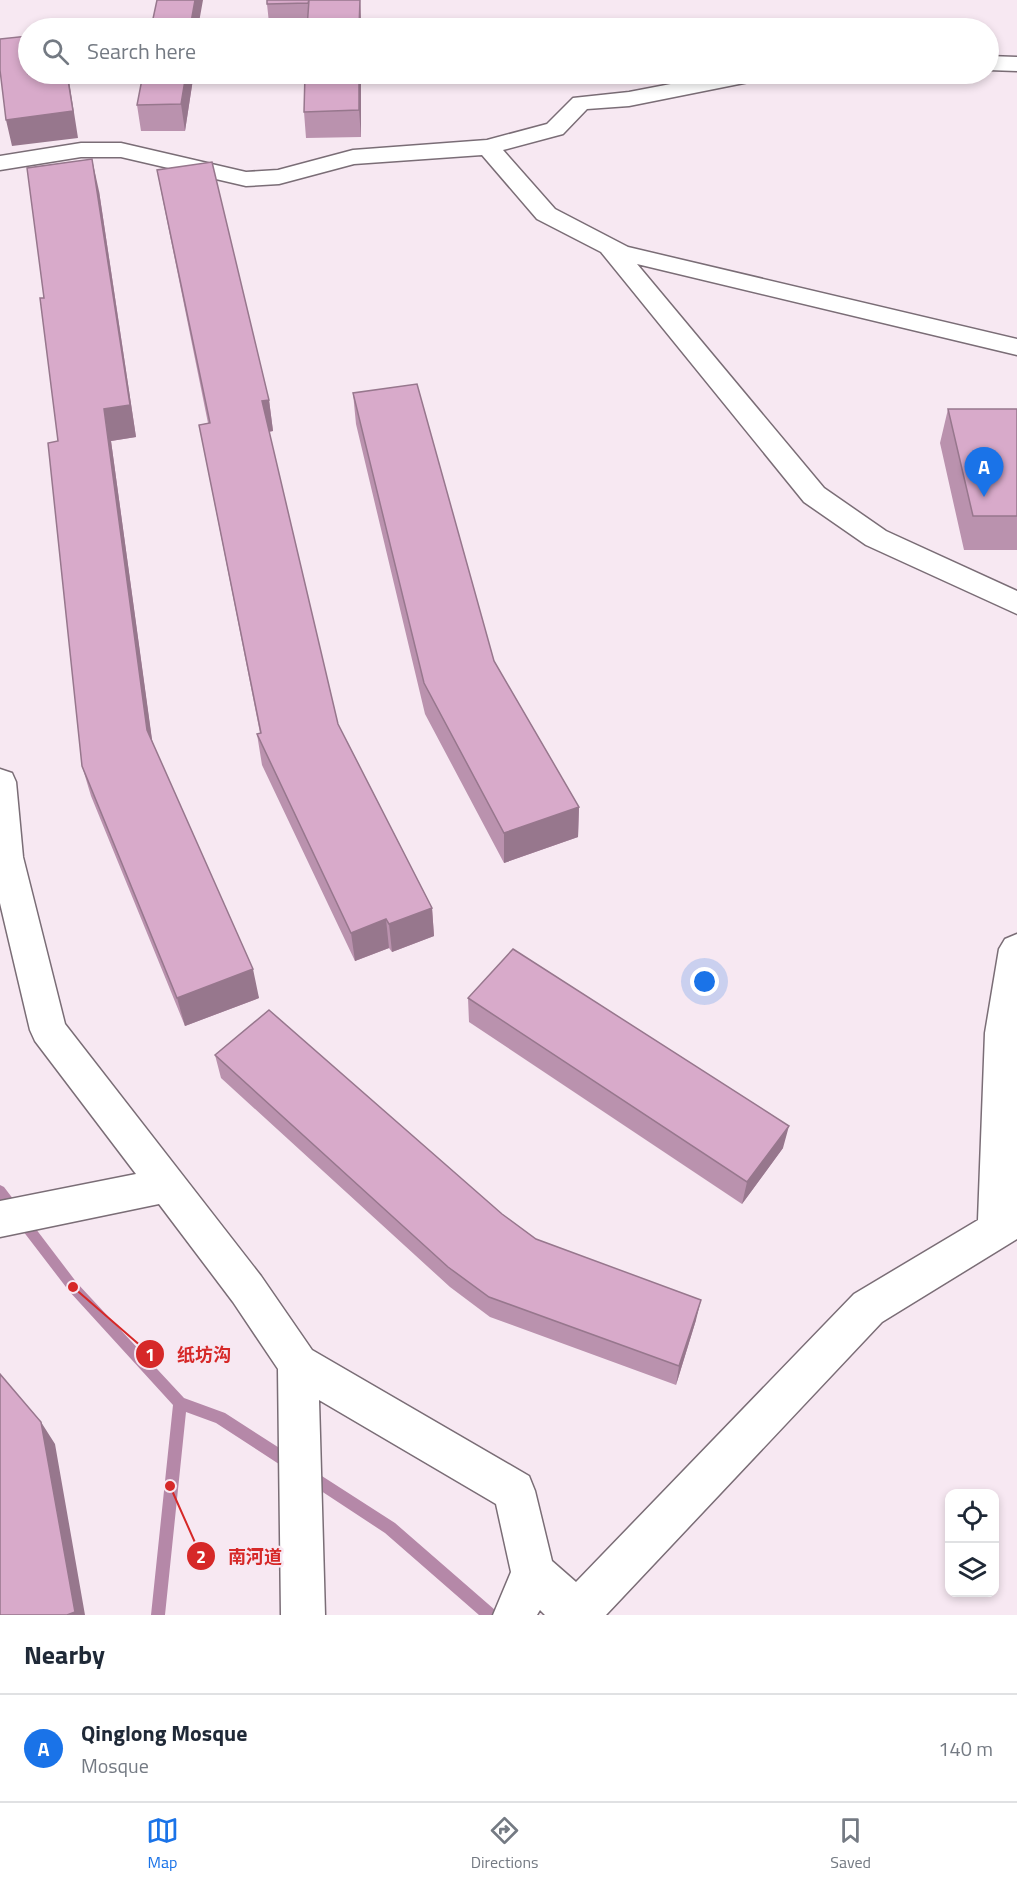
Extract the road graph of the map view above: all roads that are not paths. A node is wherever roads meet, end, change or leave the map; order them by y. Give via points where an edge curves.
1 (999, 63) edge
2 (1017, 64) edge
3 (704, 84) edge
4 (488, 147) junction
5 (0, 163) edge
6 (610, 247) junction
7 (1017, 347) edge
8 (1017, 603) edge
9 (0, 782) edge
10 (1017, 949) edge
11 (167, 1185) junction
12 (0, 1219) edge
13 (1007, 1224) edge
14 (298, 1364) junction
15 (522, 1599) edge
16 (577, 1614) edge
17 (303, 1615) edge

1 - 2 street
3 - 4 street via 629,99 581,103 555,129
4 - 5 street via 353,157 279,177 246,179 122,150 81,150
4 - 6 street via 546,214
6 - 7 street
6 - 8 street via 814,495 876,538
9 - 11 street via 6,858 48,1030
10 - 13 street via 1003,1033
11 - 12 street
11 - 14 street via 247,1289
13 - 16 street via 868,1308
14 - 15 street via 514,1491
14 - 17 street
15 - 16 street

